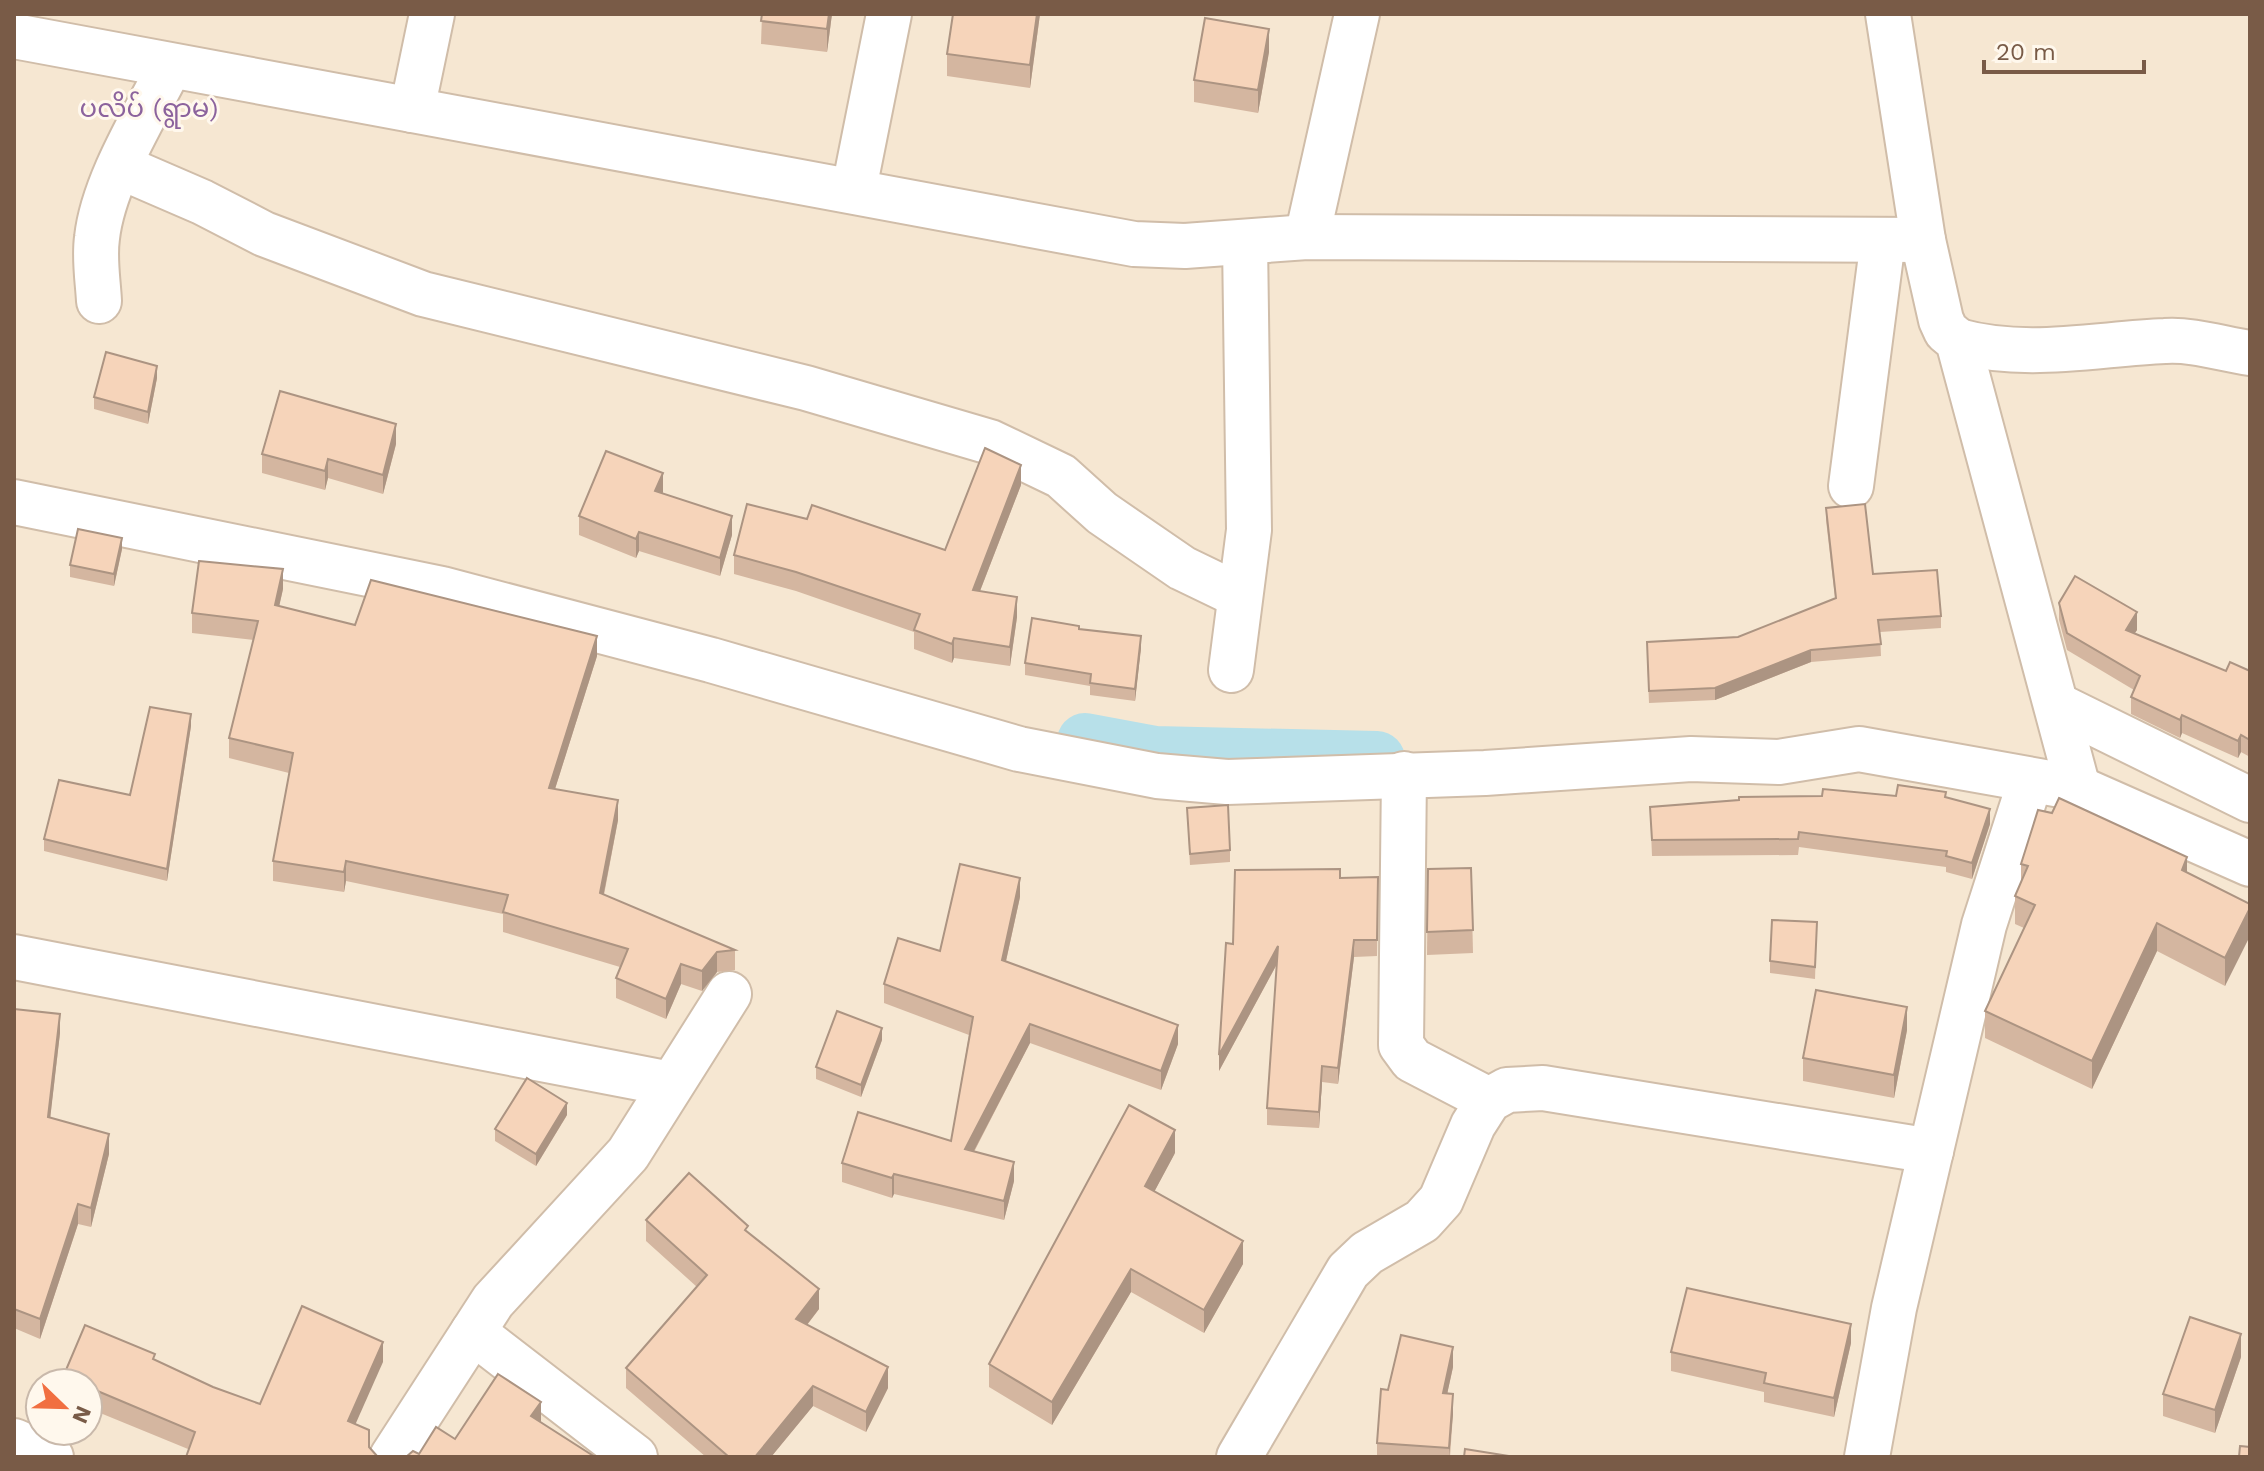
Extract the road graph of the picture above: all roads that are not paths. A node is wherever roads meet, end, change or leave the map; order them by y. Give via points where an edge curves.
1 (432, 14) edge
2 (889, 14) edge
3 (1357, 14) edge
4 (1888, 14) edge
5 (14, 36) edge
6 (170, 66) junction
7 (412, 110) junction
8 (121, 167) junction
9 (854, 189) junction
10 (1307, 237) junction
11 (1903, 240) junction
12 (1245, 242) junction
13 (99, 301) dead end
14 (1958, 341) junction
15 (2250, 353) edge
16 (1851, 486) dead end
17 (14, 502) edge
18 (1240, 596) junction
19 (1231, 670) dead end
20 (2059, 714) junction
21 (1404, 774) junction
22 (2030, 782) junction
23 (2078, 788) junction
24 (2250, 800) edge
25 (2250, 864) edge
26 (14, 957) edge
27 (729, 994) dead end
28 (671, 1084) junction
29 (1489, 1100) junction
30 (1931, 1151) junction
31 (473, 1332) junction
32 (14, 1441) edge
33 (51, 1457) edge
34 (392, 1457) edge
35 (635, 1457) edge
36 (1239, 1457) edge
37 (1867, 1457) edge

1 - 7 street
2 - 9 street
3 - 10 street
4 - 11 street
5 - 6 street
6 - 7 street
6 - 8 street
7 - 9 street
8 - 13 street via 96,240
8 - 18 street via 264,234 423,294 806,388 990,442 1061,476 1102,513 1182,568
9 - 12 street via 1134,244
10 - 11 street
10 - 12 street
11 - 14 street via 1946,331
11 - 16 street
12 - 18 street via 1249,530
14 - 15 street via 2077,351 2168,340
14 - 20 street
17 - 21 street via 442,589 1019,749 1126,770 1227,782
18 - 19 street
20 - 23 street
20 - 24 street
21 - 22 street via 1691,759 1779,762 1859,749
21 - 29 street via 1401,1045 1412,1060
22 - 23 street
22 - 30 street via 1984,925
23 - 25 street
26 - 28 street
27 - 28 street
28 - 31 street via 628,1154 493,1301
29 - 30 street via 1507,1090 1543,1088
29 - 36 street via 1441,1200 1422,1221 1367,1253 1348,1271
30 - 37 street via 1894,1308
31 - 34 street
31 - 35 street
32 - 33 street

